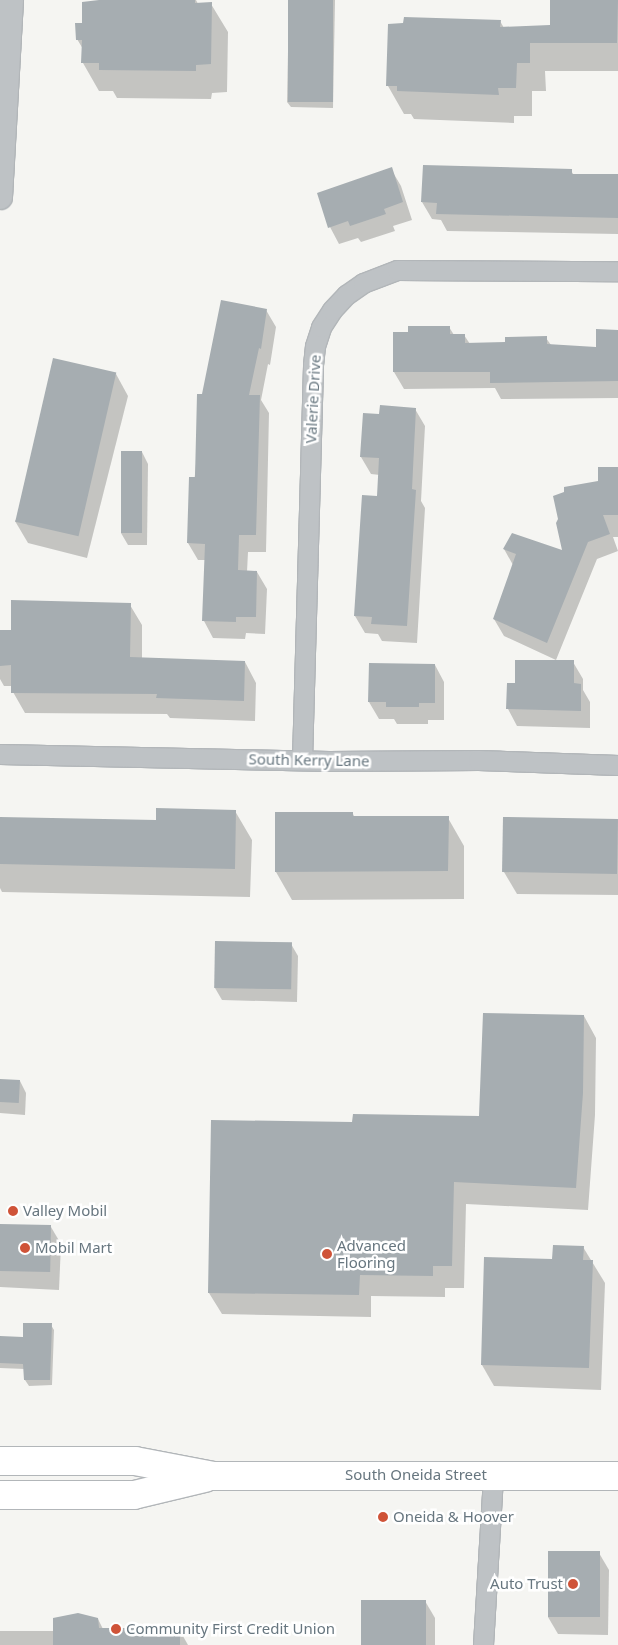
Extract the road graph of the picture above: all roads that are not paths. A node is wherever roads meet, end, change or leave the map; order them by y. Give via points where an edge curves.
1 (11, 0) edge
2 (1, 172) edge
3 (0, 197) edge
4 (618, 271) edge
5 (0, 754) edge
6 (302, 760) junction
7 (618, 765) edge
8 (0, 1461) edge
9 (493, 1475) junction
10 (214, 1476) junction
11 (618, 1476) edge
12 (0, 1495) edge
13 (484, 1645) edge

1 - 2 street
2 - 3 street
4 - 6 street, Valerie Drive via 397,270 363,283 332,310 315,346 313,365
5 - 6 street, South Kerry Lane
6 - 7 street, South Kerry Lane via 478,760
8 - 10 main road, South Oneida Street via 134,1461
9 - 10 main road, South Oneida Street
9 - 11 main road, South Oneida Street
9 - 13 street
10 - 12 main road, South Oneida Street via 134,1495

